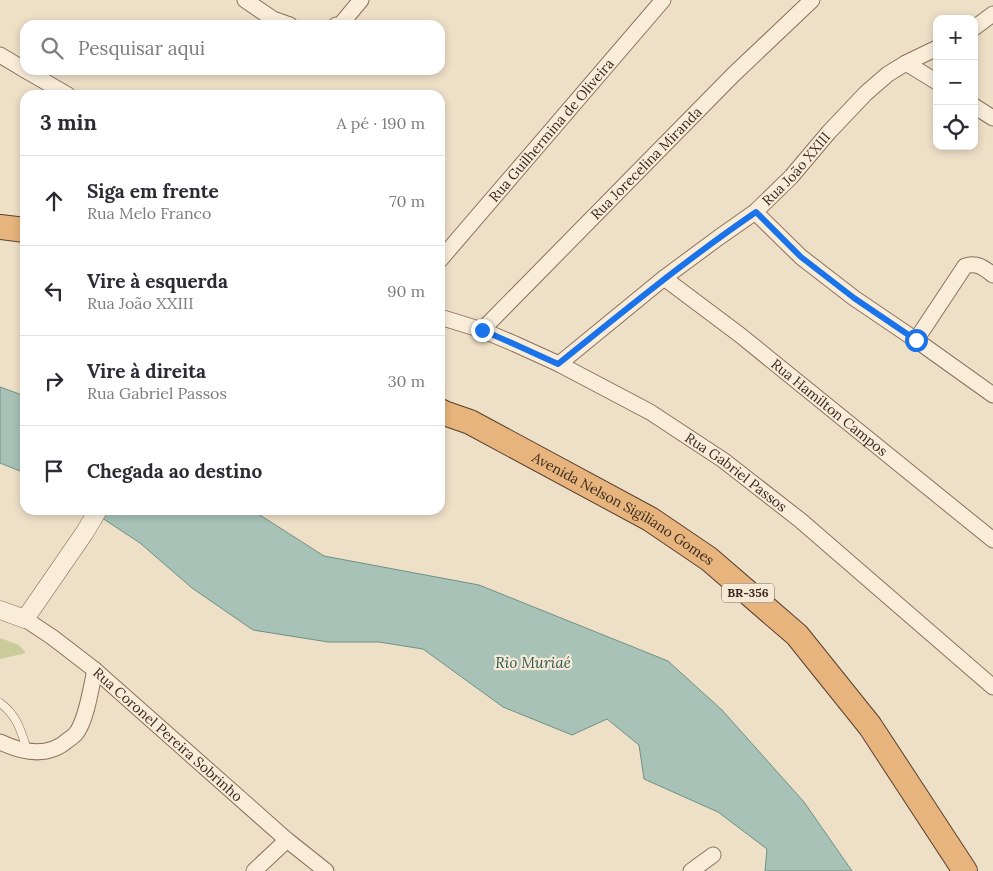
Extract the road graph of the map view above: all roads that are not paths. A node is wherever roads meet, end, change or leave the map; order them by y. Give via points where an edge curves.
1 (245, 0) edge
2 (663, 0) edge
3 (812, 0) edge
4 (361, 1) edge
5 (993, 14) edge
6 (276, 20) edge
7 (344, 20) edge
8 (978, 25) edge
9 (933, 50) edge
10 (0, 55) edge
11 (906, 63) junction
12 (20, 67) edge
13 (34, 75) edge
14 (933, 80) edge
15 (59, 90) edge
16 (978, 109) edge
17 (993, 118) edge
18 (756, 212) junction
19 (0, 227) edge
20 (20, 229) edge
21 (445, 254) edge
22 (993, 275) edge
23 (664, 278) junction
24 (445, 319) edge
25 (482, 330) junction
26 (916, 340) junction
27 (558, 364) junction
28 (993, 395) edge
29 (445, 411) edge
30 (95, 515) edge
31 (993, 540) edge
32 (0, 610) edge
33 (24, 619) junction
34 (95, 670) junction
35 (993, 688) edge
36 (0, 703) edge
37 (0, 742) edge
38 (28, 752) junction
39 (287, 840) junction
40 (713, 855) dead end
41 (254, 871) edge
42 (326, 871) edge
43 (691, 871) edge
44 (965, 871) edge

1 - 6 street
2 - 21 street, Rua Guilhermina de Oliveira
3 - 25 street, Rua Jorecelina Miranda via 733,75
4 - 7 street
5 - 8 street
9 - 11 street, Rua João XXIII
10 - 12 street
11 - 14 street
11 - 18 street, Rua João XXIII via 866,92
13 - 15 street
16 - 17 street
18 - 23 street, Rua João XXIII
18 - 26 street via 801,257
19 - 20 highway
22 - 26 street via 978,265 965,266
23 - 27 street, Rua João XXIII
23 - 31 street, Rua Hamilton Campos via 740,335
24 - 25 street, Rua Gabriel Passos
25 - 27 street, Rua Gabriel Passos
26 - 28 street
27 - 35 street, Rua Gabriel Passos via 650,412 723,460 800,520
29 - 44 highway, Avenida Nelson Sigiliano Gomes / BR-356 via 650,519 709,559 797,634 870,726
30 - 33 street
32 - 33 street, Rua Coronel Pereira Sobrinho
33 - 34 street, Rua Coronel Pereira Sobrinho
34 - 38 street via 86,712 77,732 62,746 48,752
34 - 39 street, Rua Coronel Pereira Sobrinho
36 - 38 lane via 18,722
37 - 38 street
39 - 41 street
39 - 42 street, Rua Coronel Pereira Sobrinho
40 - 43 street

